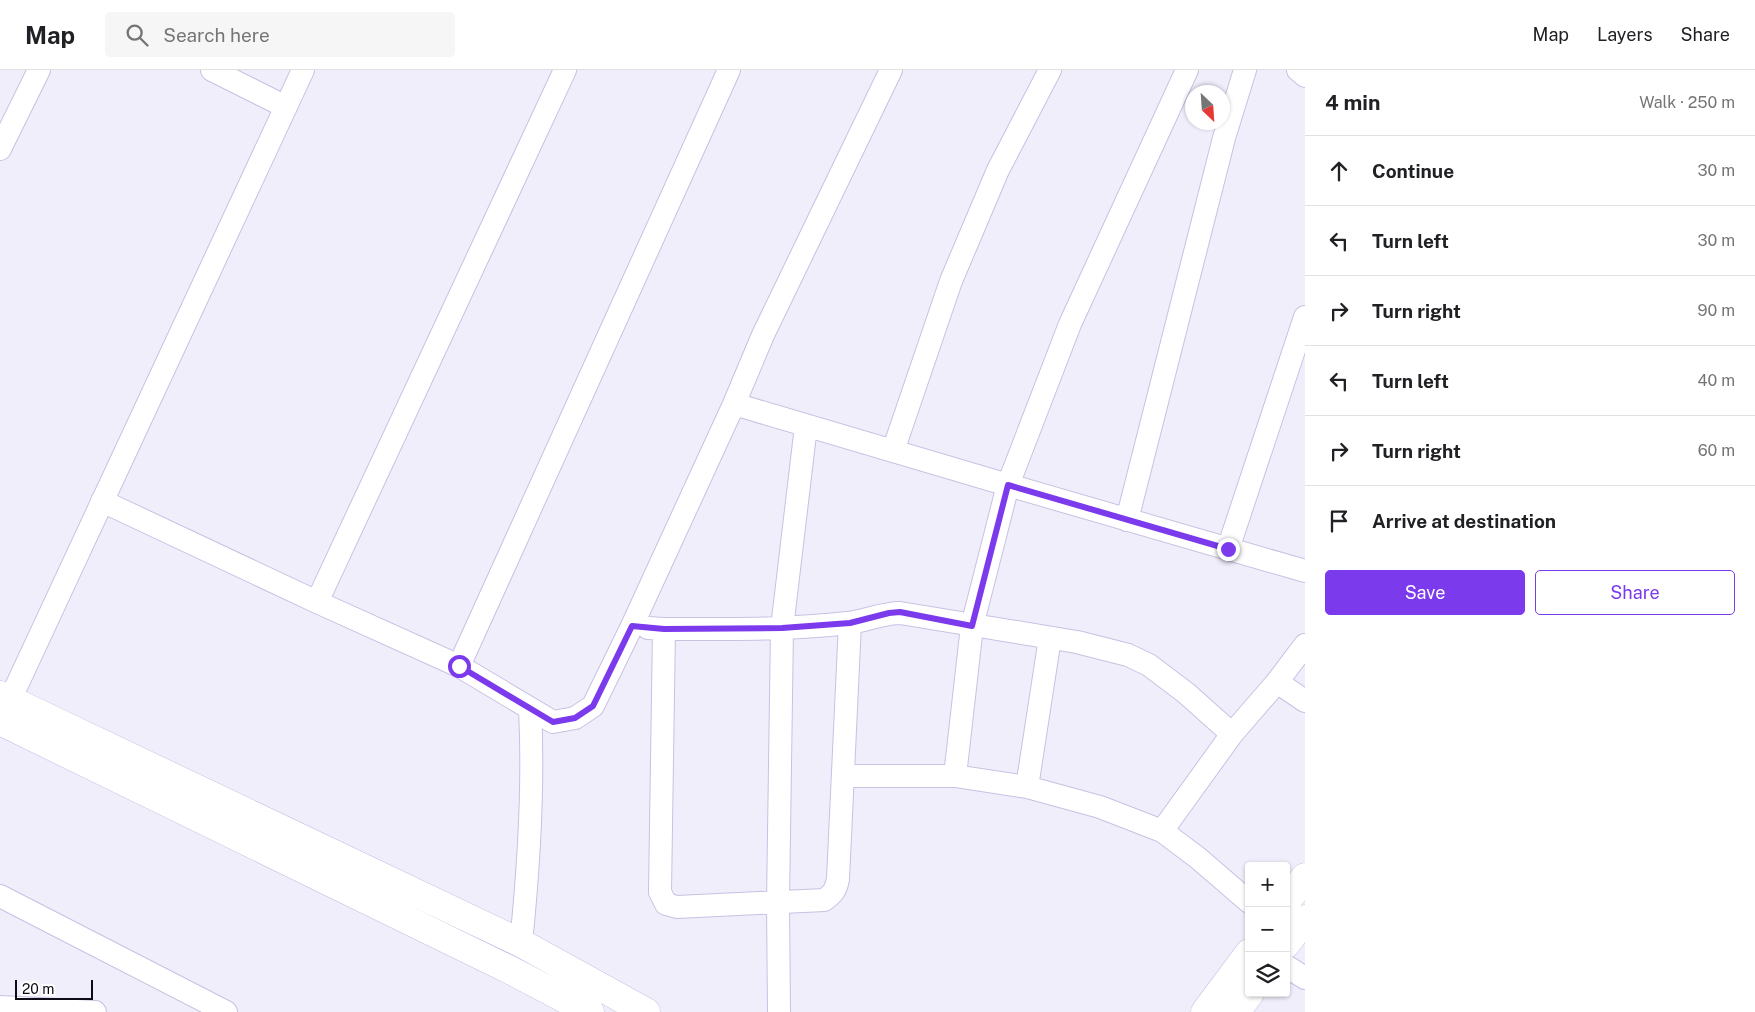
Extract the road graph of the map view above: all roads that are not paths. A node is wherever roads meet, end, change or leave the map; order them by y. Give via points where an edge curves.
1 (39, 70) edge
2 (212, 70) edge
3 (303, 70) edge
4 (566, 70) edge
5 (729, 70) edge
6 (891, 70) edge
7 (1050, 70) edge
8 (1187, 70) edge
9 (1245, 70) edge
10 (1298, 70) edge
11 (1305, 76) edge
12 (286, 107) junction
13 (0, 149) edge
14 (1305, 317) edge
15 (734, 404) junction
16 (806, 426) junction
17 (893, 451) junction
18 (1008, 485) junction
19 (102, 502) junction
20 (1127, 520) junction
21 (1228, 549) junction
22 (1305, 571) edge
23 (317, 602) junction
24 (850, 623) junction
25 (632, 626) junction
26 (972, 626) junction
27 (782, 628) junction
28 (664, 629) junction
29 (1050, 638) junction
30 (1305, 645) edge
31 (459, 666) junction
32 (1277, 682) junction
33 (1305, 701) edge
34 (2, 709) edge
35 (530, 709) junction
36 (1232, 734) junction
37 (843, 776) junction
38 (955, 776) junction
39 (1027, 787) junction
40 (1162, 831) junction
41 (1305, 877) edge
42 (0, 896) edge
43 (1290, 897) edge
44 (1245, 899) edge
45 (778, 903) junction
46 (1305, 919) edge
47 (1290, 939) edge
48 (521, 943) junction
49 (1245, 958) edge
50 (1290, 969) edge
51 (1305, 978) edge
52 (1247, 997) edge
53 (0, 1007) edge
54 (95, 1012) edge
55 (226, 1012) edge
56 (590, 1012) edge
57 (646, 1012) edge
58 (779, 1012) edge
59 (1205, 1012) edge
60 (1236, 1012) edge

1 - 13 street
2 - 12 street
3 - 12 street
4 - 23 street
5 - 31 street
6 - 15 street via 763,335
7 - 17 street via 998,170 951,281
8 - 18 street via 1070,324
9 - 20 street via 1224,138
10 - 11 street
12 - 19 street
14 - 21 street
15 - 16 street
15 - 25 street
16 - 17 street
16 - 27 street
17 - 18 street
18 - 20 street
18 - 26 street
19 - 23 street
19 - 34 street
20 - 21 street
21 - 22 street
23 - 31 street
24 - 26 street via 900,612
24 - 27 street
24 - 37 street
25 - 28 street
25 - 35 street via 593,706 575,718 553,722
26 - 29 street
26 - 38 street
27 - 28 street
27 - 45 street
28 - 45 street via 660,892 666,904 677,908
29 - 36 street via 1128,656 1149,666 1186,693
29 - 39 street
30 - 32 street
31 - 35 street
32 - 33 street
32 - 36 street
34 - 48 street
34 - 56 street
35 - 48 street via 532,760 528,868
36 - 40 street
37 - 38 street
37 - 45 street via 836,890 824,900
38 - 39 street
39 - 40 street via 1100,807
40 - 44 street
41 - 43 street
42 - 55 street
45 - 58 street
46 - 47 street
48 - 57 street
49 - 59 street
50 - 51 street
52 - 60 street
53 - 54 street

